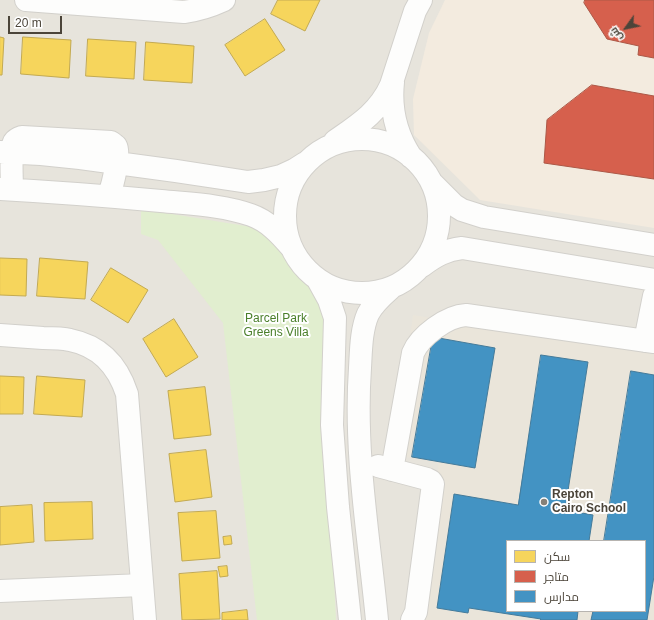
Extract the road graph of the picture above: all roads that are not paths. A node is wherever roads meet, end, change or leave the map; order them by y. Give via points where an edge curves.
1 (26, 0) edge
2 (224, 0) edge
3 (421, 0) edge
4 (395, 73) junction
5 (328, 147) junction
6 (6, 152) edge
7 (412, 157) junction
8 (306, 162) junction
9 (116, 164) junction
10 (431, 182) junction
11 (6, 189) edge
12 (110, 196) junction
13 (654, 245) edge
14 (291, 248) junction
15 (421, 267) junction
16 (318, 280) junction
17 (654, 280) edge
18 (390, 289) junction
19 (654, 296) edge
20 (0, 335) edge
21 (650, 342) edge
22 (361, 462) junction
23 (392, 470) junction
24 (142, 585) junction
25 (0, 591) edge
26 (144, 620) edge
27 (350, 620) edge
28 (377, 620) edge
29 (412, 620) edge

1 - 2 street via 184,12 205,8
3 - 4 street
4 - 5 street via 379,106
4 - 7 street via 392,97 395,122 399,135
5 - 7 street via 349,140 371,139 392,145
5 - 8 street
6 - 9 street
6 - 11 street
7 - 10 street via 423,168
8 - 9 street via 281,176 248,182
8 - 14 street via 293,181 286,203 285,226
9 - 12 street
10 - 13 street via 454,205 484,217
10 - 15 street via 440,217 438,235
11 - 12 street
12 - 14 street via 209,206 241,212 274,229
14 - 16 street via 302,266
15 - 17 street via 442,252 462,248
15 - 18 street via 407,280
16 - 18 street via 340,291 365,294
16 - 27 street via 335,318 332,425
18 - 22 street via 373,306 365,326 358,402
19 - 21 street
20 - 24 street via 69,339 83,343 106,357 119,374 127,394
21 - 23 street via 466,315 449,320 424,337 413,353
22 - 23 street
22 - 28 street
23 - 29 street via 426,478 433,484 416,612
24 - 25 street
24 - 26 street

